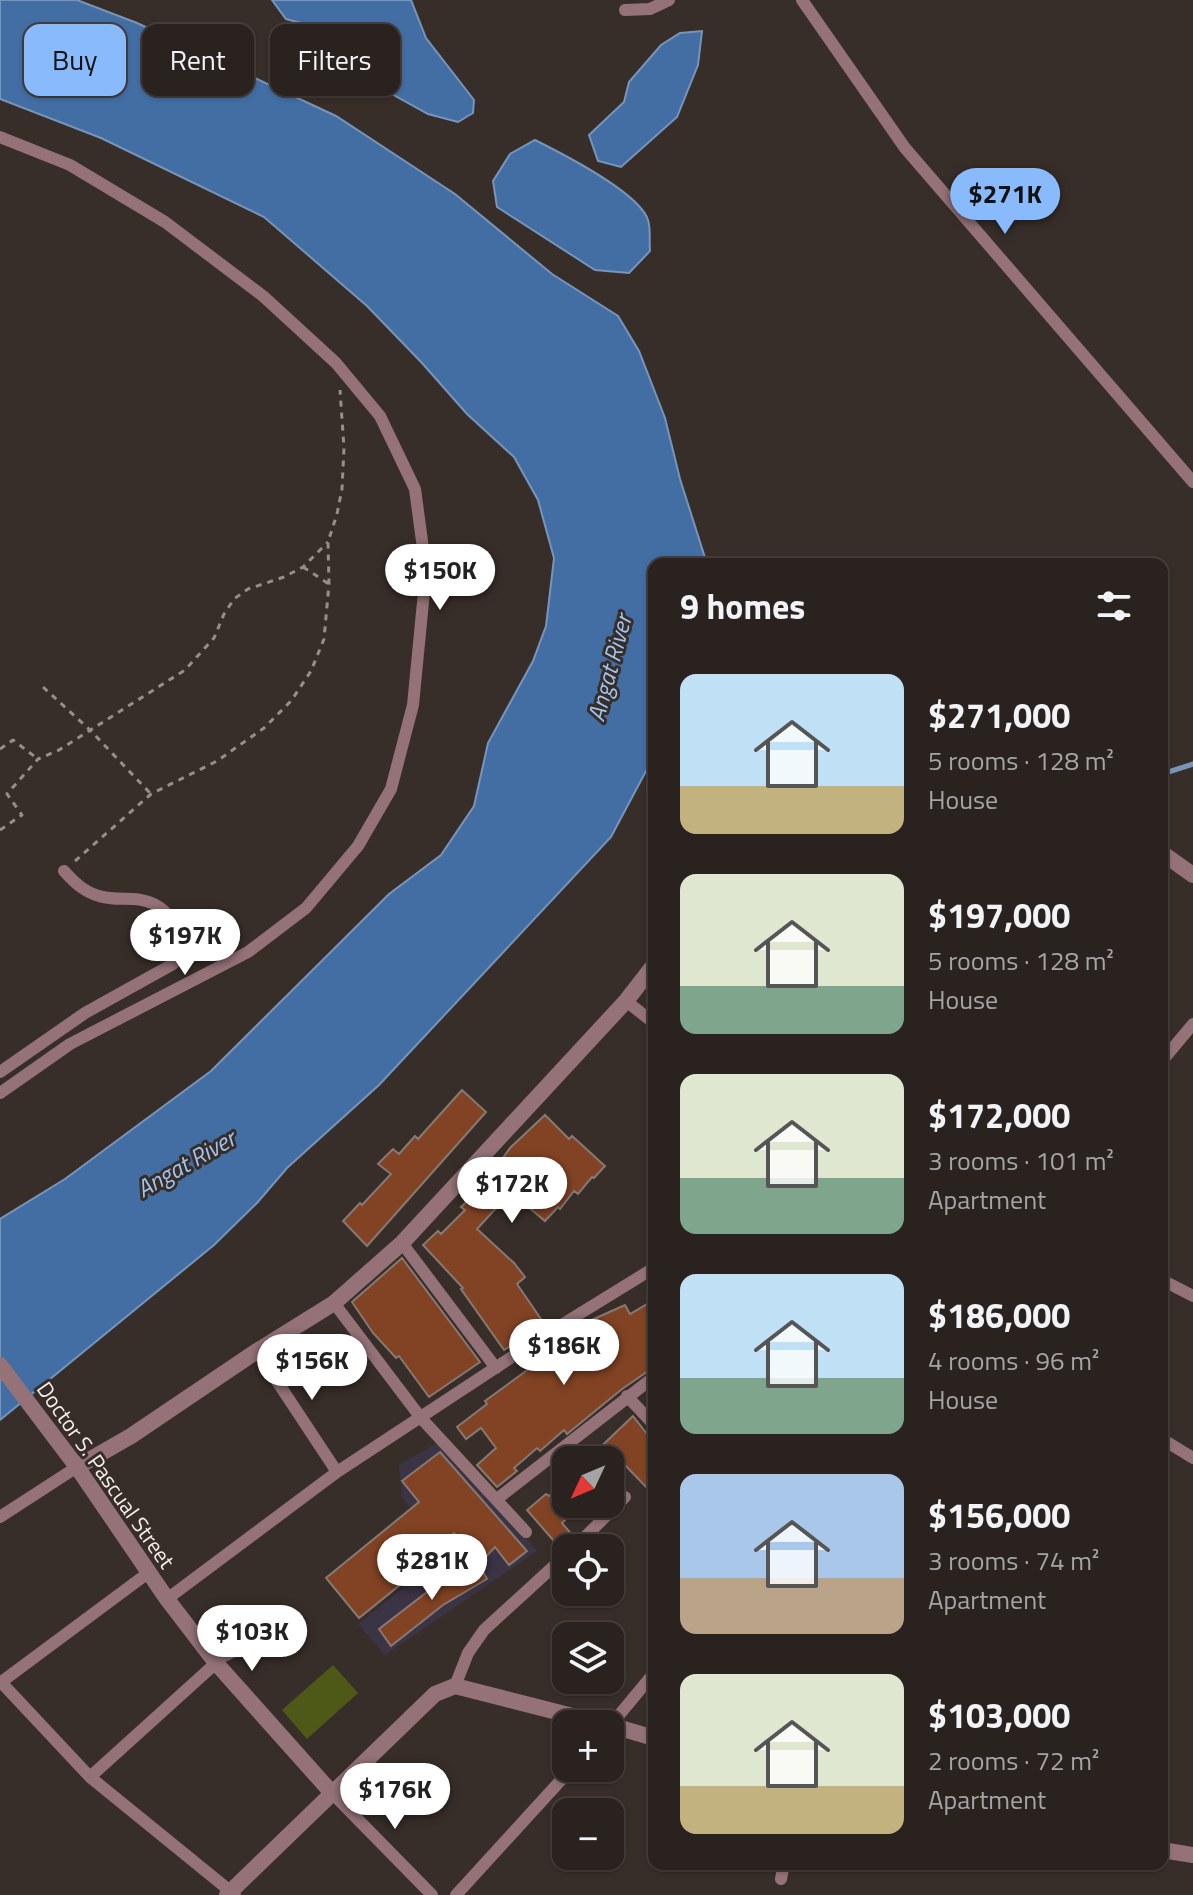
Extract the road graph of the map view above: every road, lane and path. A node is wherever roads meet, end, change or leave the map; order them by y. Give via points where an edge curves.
1 (669, 0) edge
2 (802, 0) edge
3 (625, 10) dead end
4 (0, 137) edge
5 (336, 363) junction
6 (1193, 482) edge
7 (328, 542) junction
8 (303, 567) junction
9 (329, 584) junction
10 (43, 687) dead end
11 (90, 730) junction
12 (0, 749) edge
13 (38, 759) junction
14 (151, 794) junction
15 (0, 830) edge
16 (1168, 857) edge
17 (64, 871) joint
18 (1193, 875) edge
19 (648, 973) edge
20 (626, 1001) junction
21 (648, 1018) edge
22 (1193, 1024) edge
23 (1168, 1054) edge
24 (0, 1072) edge
25 (0, 1093) edge
26 (402, 1243) junction
27 (648, 1272) edge
28 (1168, 1283) edge
29 (1193, 1296) edge
30 (334, 1303) junction
31 (257, 1351) junction
32 (0, 1365) edge
33 (496, 1368) junction
34 (648, 1381) edge
35 (627, 1396) junction
36 (421, 1418) junction
37 (648, 1419) edge
38 (1168, 1443) edge
39 (1193, 1458) edge
40 (77, 1467) junction
41 (337, 1472) junction
42 (625, 1497) dead end
43 (497, 1499) junction
44 (0, 1517) edge
45 (526, 1532) dead end
46 (588, 1534) edge
47 (552, 1568) edge
48 (148, 1573) junction
49 (167, 1599) junction
50 (295, 1626) dead end
51 (216, 1663) junction
52 (648, 1680) edge
53 (1, 1682) edge
54 (455, 1686) junction
55 (622, 1710) edge
56 (552, 1711) edge
57 (624, 1729) edge
58 (648, 1736) edge
59 (90, 1777) junction
60 (559, 1782) edge
61 (331, 1792) junction
62 (1168, 1851) edge
63 (1193, 1855) edge
64 (783, 1870) edge
65 (781, 1879) dead end
66 (231, 1894) edge
67 (432, 1895) edge
68 (456, 1895) edge

1 - 3 street via 650,9
2 - 6 street via 905,148
4 - 5 street via 70,165 165,222 263,296
5 - 7 path via 342,489
5 - 25 street via 380,416 415,489 426,571 413,705 391,789 358,846 306,908 248,952 70,1044
7 - 8 path
7 - 9 path
8 - 9 path
8 - 11 path via 234,599 214,638 185,670
9 - 14 path via 324,639 291,701 217,761
10 - 11 path
11 - 13 path
11 - 14 path
12 - 13 path via 13,740
13 - 15 path via 7,794 22,815
14 - 17 path
16 - 18 street
17 - 24 street via 96,895 155,904 185,938 184,951 173,964 85,1013
19 - 20 street
20 - 21 street
20 - 26 street
22 - 23 street
26 - 30 street
26 - 33 street
27 - 33 street
28 - 29 street
30 - 31 street
30 - 36 street
31 - 40 street
31 - 41 street
32 - 40 street, Doctor S. Pascual Street
33 - 36 street
34 - 35 street
35 - 37 street
35 - 43 street
36 - 41 street
36 - 43 street
38 - 39 street
40 - 44 street
40 - 48 street, Doctor S. Pascual Street
41 - 49 street
42 - 46 street
43 - 45 street
47 - 54 street via 484,1630
48 - 49 street, Doctor S. Pascual Street
48 - 53 street
49 - 51 street, Doctor S. Pascual Street
50 - 51 lane
51 - 59 street
51 - 61 street, Doctor S. Pascual Street
52 - 55 street
53 - 59 street
54 - 56 street
54 - 61 street via 435,1694
57 - 58 street
59 - 66 street
60 - 68 street
61 - 66 street
61 - 67 street, Doctor S. Pascual Street
62 - 63 street
64 - 65 street

